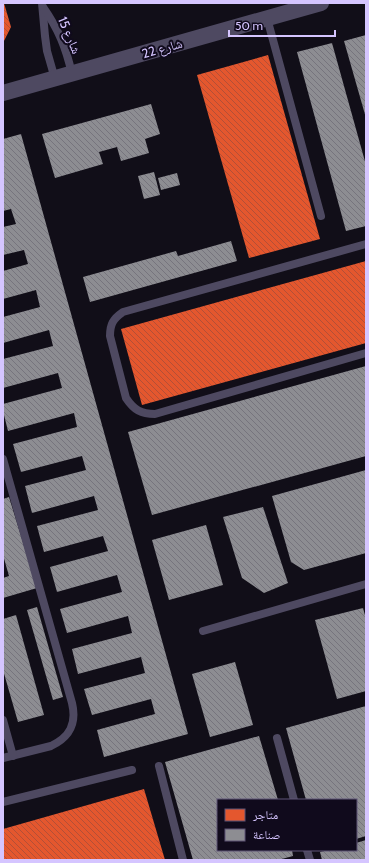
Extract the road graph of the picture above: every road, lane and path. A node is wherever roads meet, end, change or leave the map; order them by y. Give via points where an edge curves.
1 (321, 3) edge
2 (42, 5) edge
3 (267, 18) junction
4 (72, 74) junction
5 (56, 79) junction
6 (3, 93) edge
7 (321, 216) dead end
8 (366, 244) edge
9 (366, 353) edge
10 (3, 459) edge
11 (366, 584) edge
12 (203, 631) dead end
13 (3, 720) edge
14 (277, 738) dead end
15 (13, 756) junction
16 (3, 758) edge
17 (159, 766) dead end
18 (132, 770) dead end
19 (294, 799) edge
20 (3, 802) edge
21 (184, 860) edge

1 - 3 street, شارع 22
2 - 4 lane, شارع 15 via 59,32
2 - 5 lane, شارع 15 via 46,43
3 - 4 street, شارع 22
3 - 7 lane
4 - 5 street, شارع 22
5 - 6 street, شارع 22
8 - 9 lane via 123,312 117,316 110,329 126,398 135,409 148,414
10 - 15 lane via 74,711 72,726 58,743
11 - 12 lane
13 - 15 lane
14 - 19 lane
15 - 16 lane
17 - 21 lane
18 - 20 lane

